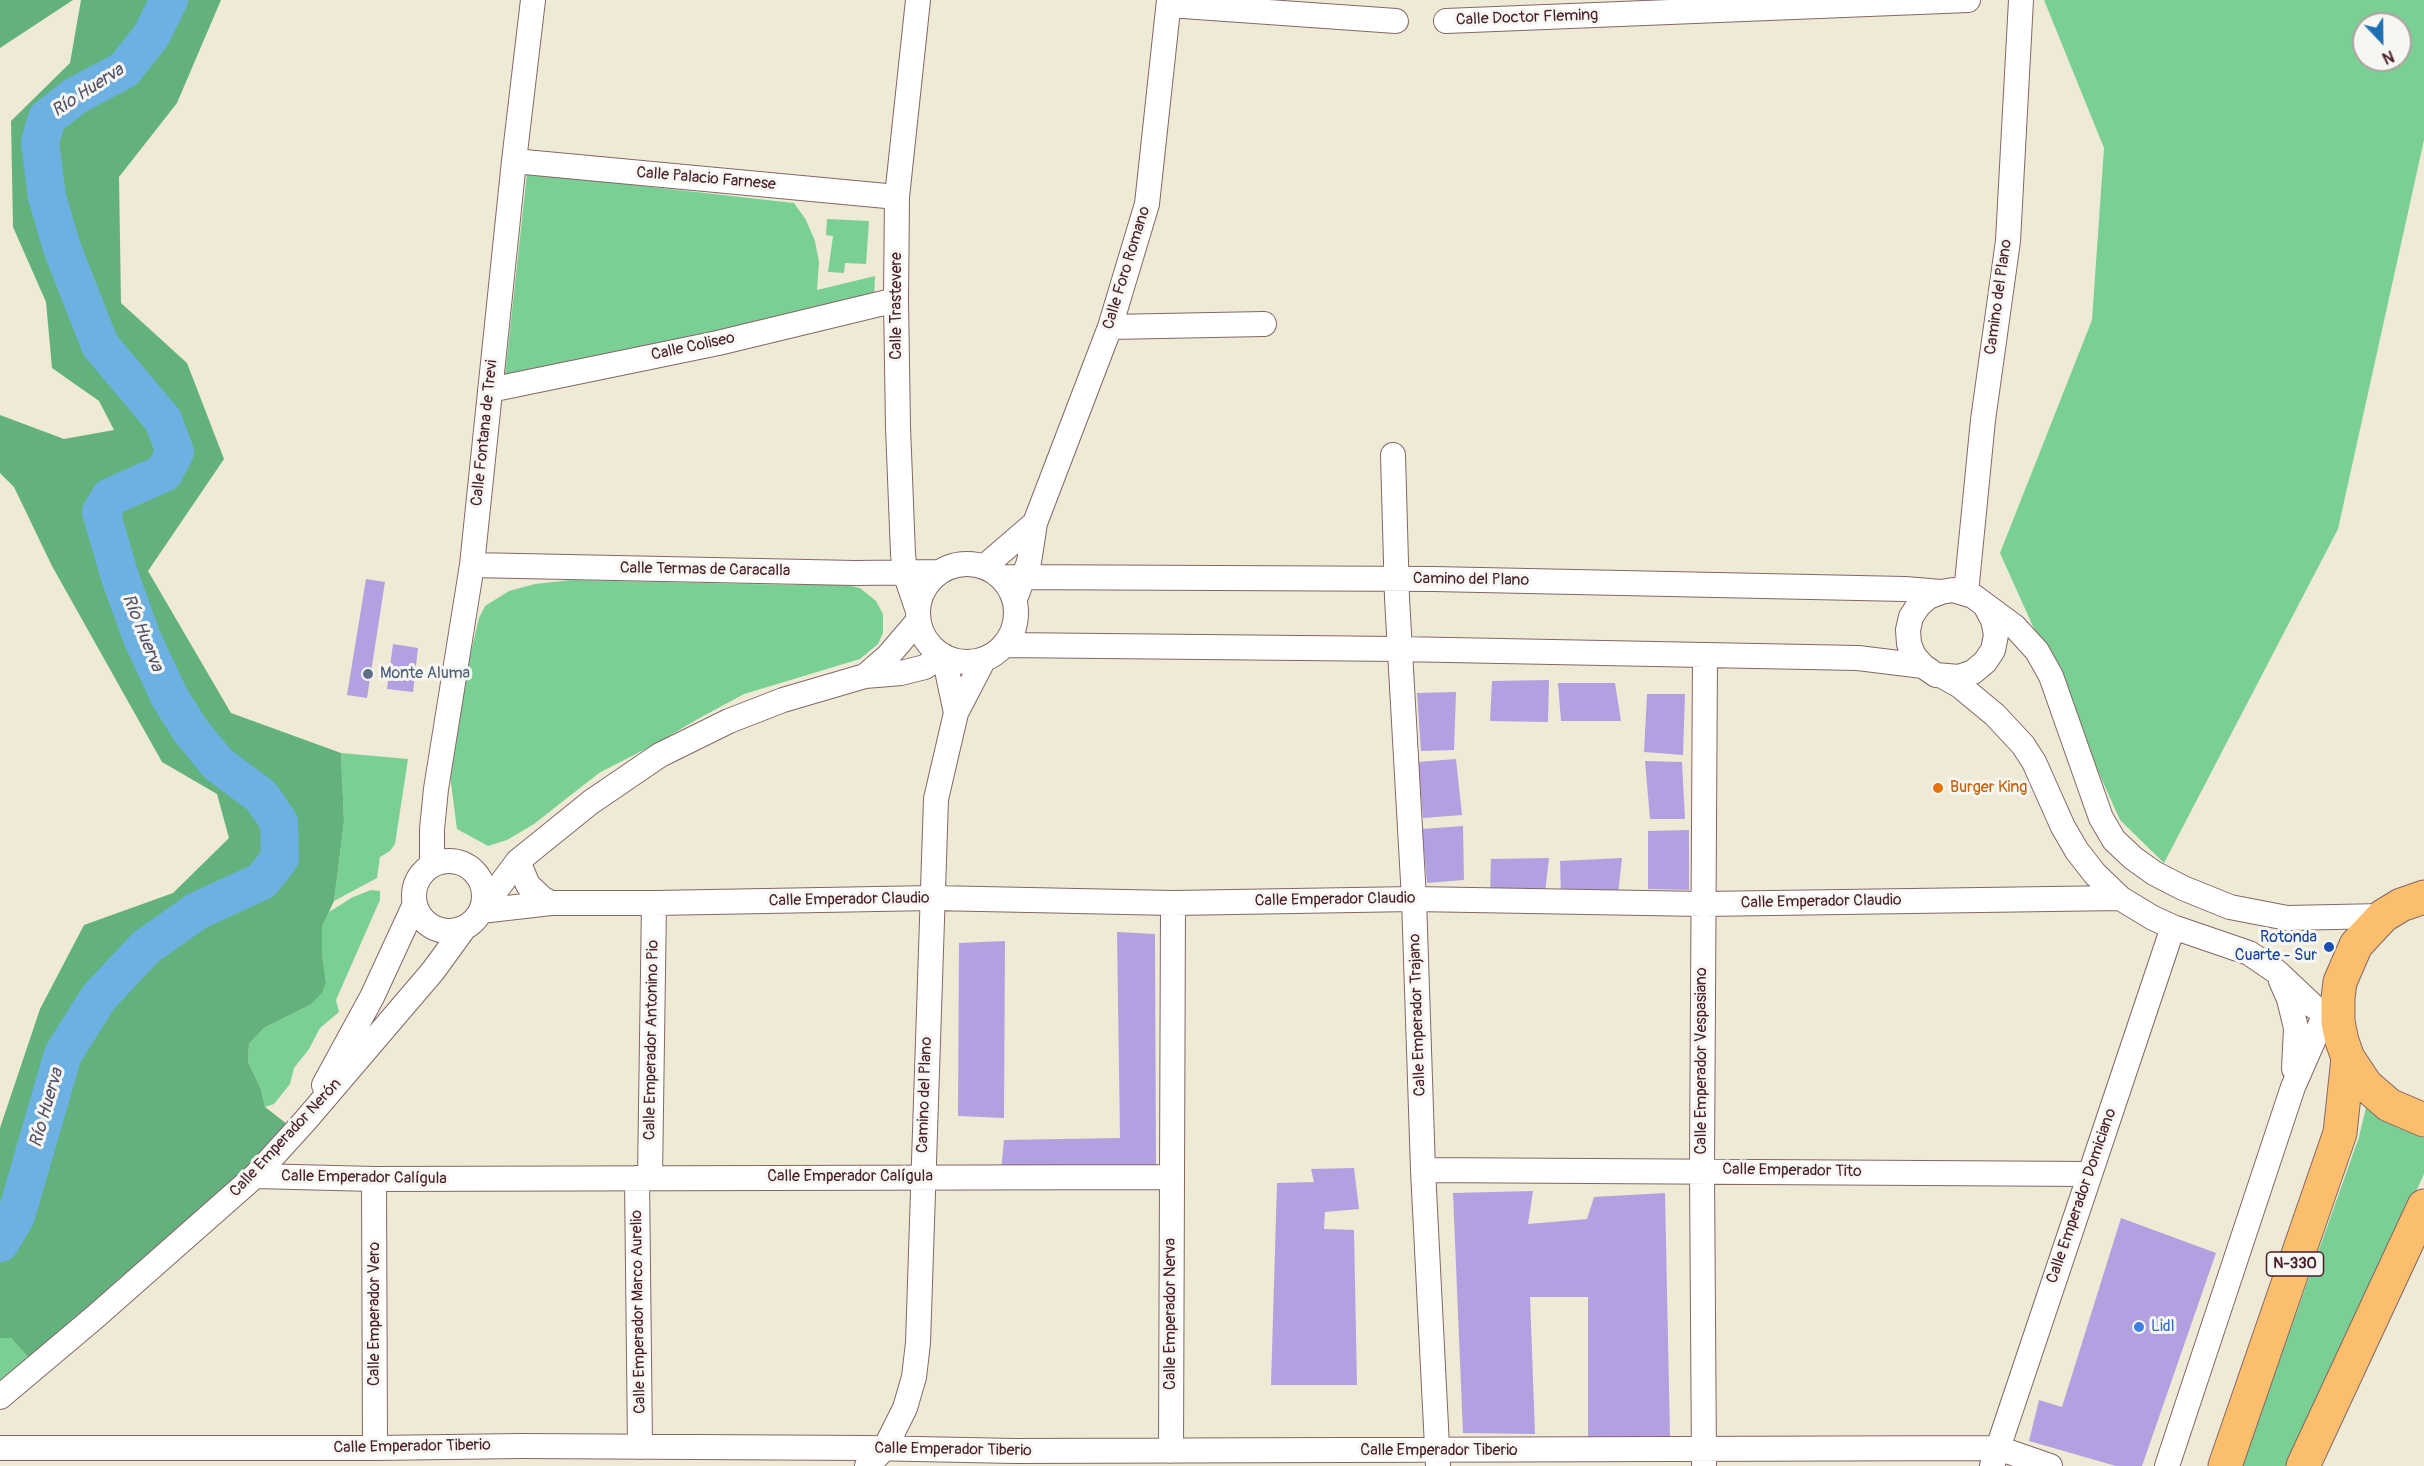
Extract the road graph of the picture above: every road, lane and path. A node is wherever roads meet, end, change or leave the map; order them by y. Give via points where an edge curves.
1 (533, 0) edge
2 (918, 0) edge
3 (1968, 0) edge
4 (2021, 0) edge
5 (1169, 3) edge
6 (1396, 21) dead end
7 (1446, 21) dead end
8 (514, 160) junction
9 (897, 197) junction
10 (896, 300) junction
11 (1264, 324) dead end
12 (1110, 327) junction
13 (490, 390) junction
14 (1393, 455) dead end
15 (1035, 523) junction
16 (472, 565) junction
17 (939, 572) junction
18 (905, 573) junction
19 (1004, 573) junction
20 (1396, 579) junction
21 (1941, 592) junction
22 (1966, 592) junction
23 (1986, 607) junction
24 (918, 616) junction
25 (1004, 645) junction
26 (1399, 649) junction
27 (1706, 655) junction
28 (943, 656) junction
29 (984, 659) junction
30 (1923, 666) junction
31 (865, 676) junction
32 (1944, 677) junction
33 (956, 713) junction
34 (518, 861) junction
35 (432, 865) junction
36 (470, 868) junction
37 (2423, 895) edge
38 (933, 898) junction
39 (2120, 898) junction
40 (1414, 899) junction
41 (551, 903) junction
42 (654, 903) junction
43 (1173, 903) junction
44 (415, 904) junction
45 (1703, 904) junction
46 (476, 915) junction
47 (2383, 916) junction
48 (2173, 927) junction
49 (2277, 972) junction
50 (2334, 1011) junction
51 (2348, 1058) junction
52 (2293, 1087) junction
53 (2424, 1120) edge
54 (304, 1121) junction
55 (1423, 1170) junction
56 (1702, 1170) junction
57 (2089, 1174) junction
58 (255, 1176) junction
59 (922, 1176) junction
60 (1171, 1177) junction
61 (643, 1178) junction
62 (374, 1179) junction
63 (2424, 1206) edge
64 (0, 1397) edge
65 (640, 1447) junction
66 (0, 1448) edge
67 (885, 1448) junction
68 (375, 1449) junction
69 (1170, 1451) junction
70 (483, 1456) edge
71 (218, 1457) edge
72 (827, 1457) edge
73 (1995, 1457) edge
74 (1704, 1458) edge
75 (1015, 1459) edge
76 (1437, 1459) edge
77 (867, 1466) edge
78 (2050, 1466) edge
79 (2167, 1466) edge
80 (2225, 1466) edge
81 (2303, 1466) edge

1 - 8 street, Calle Fontana de Trevi
2 - 9 street, Calle Trastevere
3 - 7 street, Calle Doctor Fleming
4 - 22 street, Camino del Plano via 2008,241 1983,420
5 - 6 street
5 - 12 street, Calle Foro Romano via 1147,204
8 - 9 street, Calle Palacio Farnese
8 - 13 street, Calle Fontana de Trevi
9 - 10 street, Calle Trastevere
10 - 13 street, Calle Coliseo
10 - 18 street, Calle Trastevere via 897,427
11 - 12 street
12 - 15 street, Calle Foro Romano
13 - 16 street, Calle Fontana de Trevi
14 - 20 street, Calle Emperador Trajano
15 - 19 street, Calle Foro Romano
15 - 19 street, Calle Foro Romano
16 - 18 street, Calle Termas de Caracalla
16 - 35 street, Calle Fontana de Trevi via 436,789
17 - 18 street, Calle Termas de Caracalla
17 - 19 street via 962,563
17 - 24 street via 924,589
18 - 24 street, Calle Trastevere
19 - 20 street, Camino del Plano
19 - 25 street, Calle Foro Romano via 1017,609 1014,628
20 - 21 street, Camino del Plano via 1905,588
20 - 26 street, Calle Emperador Trajano
21 - 22 street
21 - 30 street via 1928,597 1911,617 1909,644
22 - 23 street
23 - 32 street via 1996,635 1993,650 1973,672
23 - 47 street via 2015,627 2037,651 2051,676 2101,818 2114,840 2133,858 2183,888 2230,907 2287,918
24 - 28 street via 926,640
24 - 31 street, Calle Emperador Nerón via 888,656
25 - 26 street
25 - 29 street
26 - 27 street
26 - 40 street, Calle Emperador Trajano
27 - 30 street via 1858,658
27 - 45 street, Calle Emperador Vespasiano
28 - 29 street via 963,662
28 - 31 street, Calle Emperador Nerón via 914,670
28 - 33 street, Camino del Plano
29 - 33 street, Camino del Plano
30 - 32 street
31 - 34 street, Calle Emperador Nerón via 759,709 660,755 591,802
32 - 39 street via 1995,715 2023,745 2077,851
33 - 38 street, Camino del Plano via 936,799
34 - 36 street
34 - 41 street via 528,885
34 - 46 street, Calle Emperador Nerón
35 - 36 street via 452,861
35 - 44 street via 417,882
36 - 46 street via 483,886 484,898
37 - 47 highway
38 - 42 street, Calle Emperador Claudio
38 - 43 street, Calle Emperador Claudio
38 - 59 street, Camino del Plano
39 - 45 street, Calle Emperador Claudio
39 - 48 street
40 - 43 street, Calle Emperador Claudio
40 - 45 street, Calle Emperador Claudio
40 - 55 street, Calle Emperador Trajano
41 - 42 street, Calle Emperador Claudio
41 - 46 street, Calle Emperador Claudio
42 - 61 street, Calle Emperador Antonino Pio
43 - 60 street
44 - 46 street via 426,922 435,928 455,930
44 - 54 street via 372,997
45 - 56 street, Calle Emperador Vespasiano
46 - 54 street, Calle Emperador Nerón
47 - 50 highway via 2356,945 2340,982
48 - 49 street via 2249,953
48 - 57 street, Calle Emperador Domiciano
49 - 50 street via 2298,993
49 - 52 street via 2296,1028
50 - 51 highway, N-330
50 - 52 street
51 - 53 highway, N-330 via 2366,1085 2389,1105
51 - 80 highway, N-330 via 2340,1133
52 - 79 street
54 - 58 street, Calle Emperador Nerón
55 - 56 street, Calle Emperador Tito
55 - 76 street, Calle Emperador Trajano
56 - 57 street, Calle Emperador Tito
56 - 74 street, Calle Emperador Vespasiano
57 - 73 street, Calle Emperador Domiciano
58 - 62 street, Calle Emperador Calígula
58 - 64 street, Calle Emperador Nerón
59 - 60 street, Calle Emperador Calígula
59 - 61 street, Calle Emperador Calígula
59 - 67 street, Camino del Plano via 914,1377 905,1408
60 - 69 street, Calle Emperador Nerva
61 - 62 street, Calle Emperador Calígula
61 - 65 street, Calle Emperador Marco Aurelio
62 - 68 street, Calle Emperador Vero
63 - 81 highway
65 - 70 street, Calle Emperador Tiberio
65 - 72 street, Calle Emperador Tiberio
66 - 71 street, Calle Emperador Tiberio
67 - 72 street, Calle Emperador Tiberio
67 - 75 street, Calle Emperador Tiberio
67 - 77 street, Camino del Plano
68 - 70 street, Calle Emperador Tiberio
68 - 71 street, Calle Emperador Tiberio
69 - 75 street, Calle Emperador Tiberio
69 - 76 street, Calle Emperador Tiberio
73 - 74 street, Calle Emperador Tiberio
73 - 78 street, Calle Emperador Tiberio
74 - 76 street, Calle Emperador Tiberio

